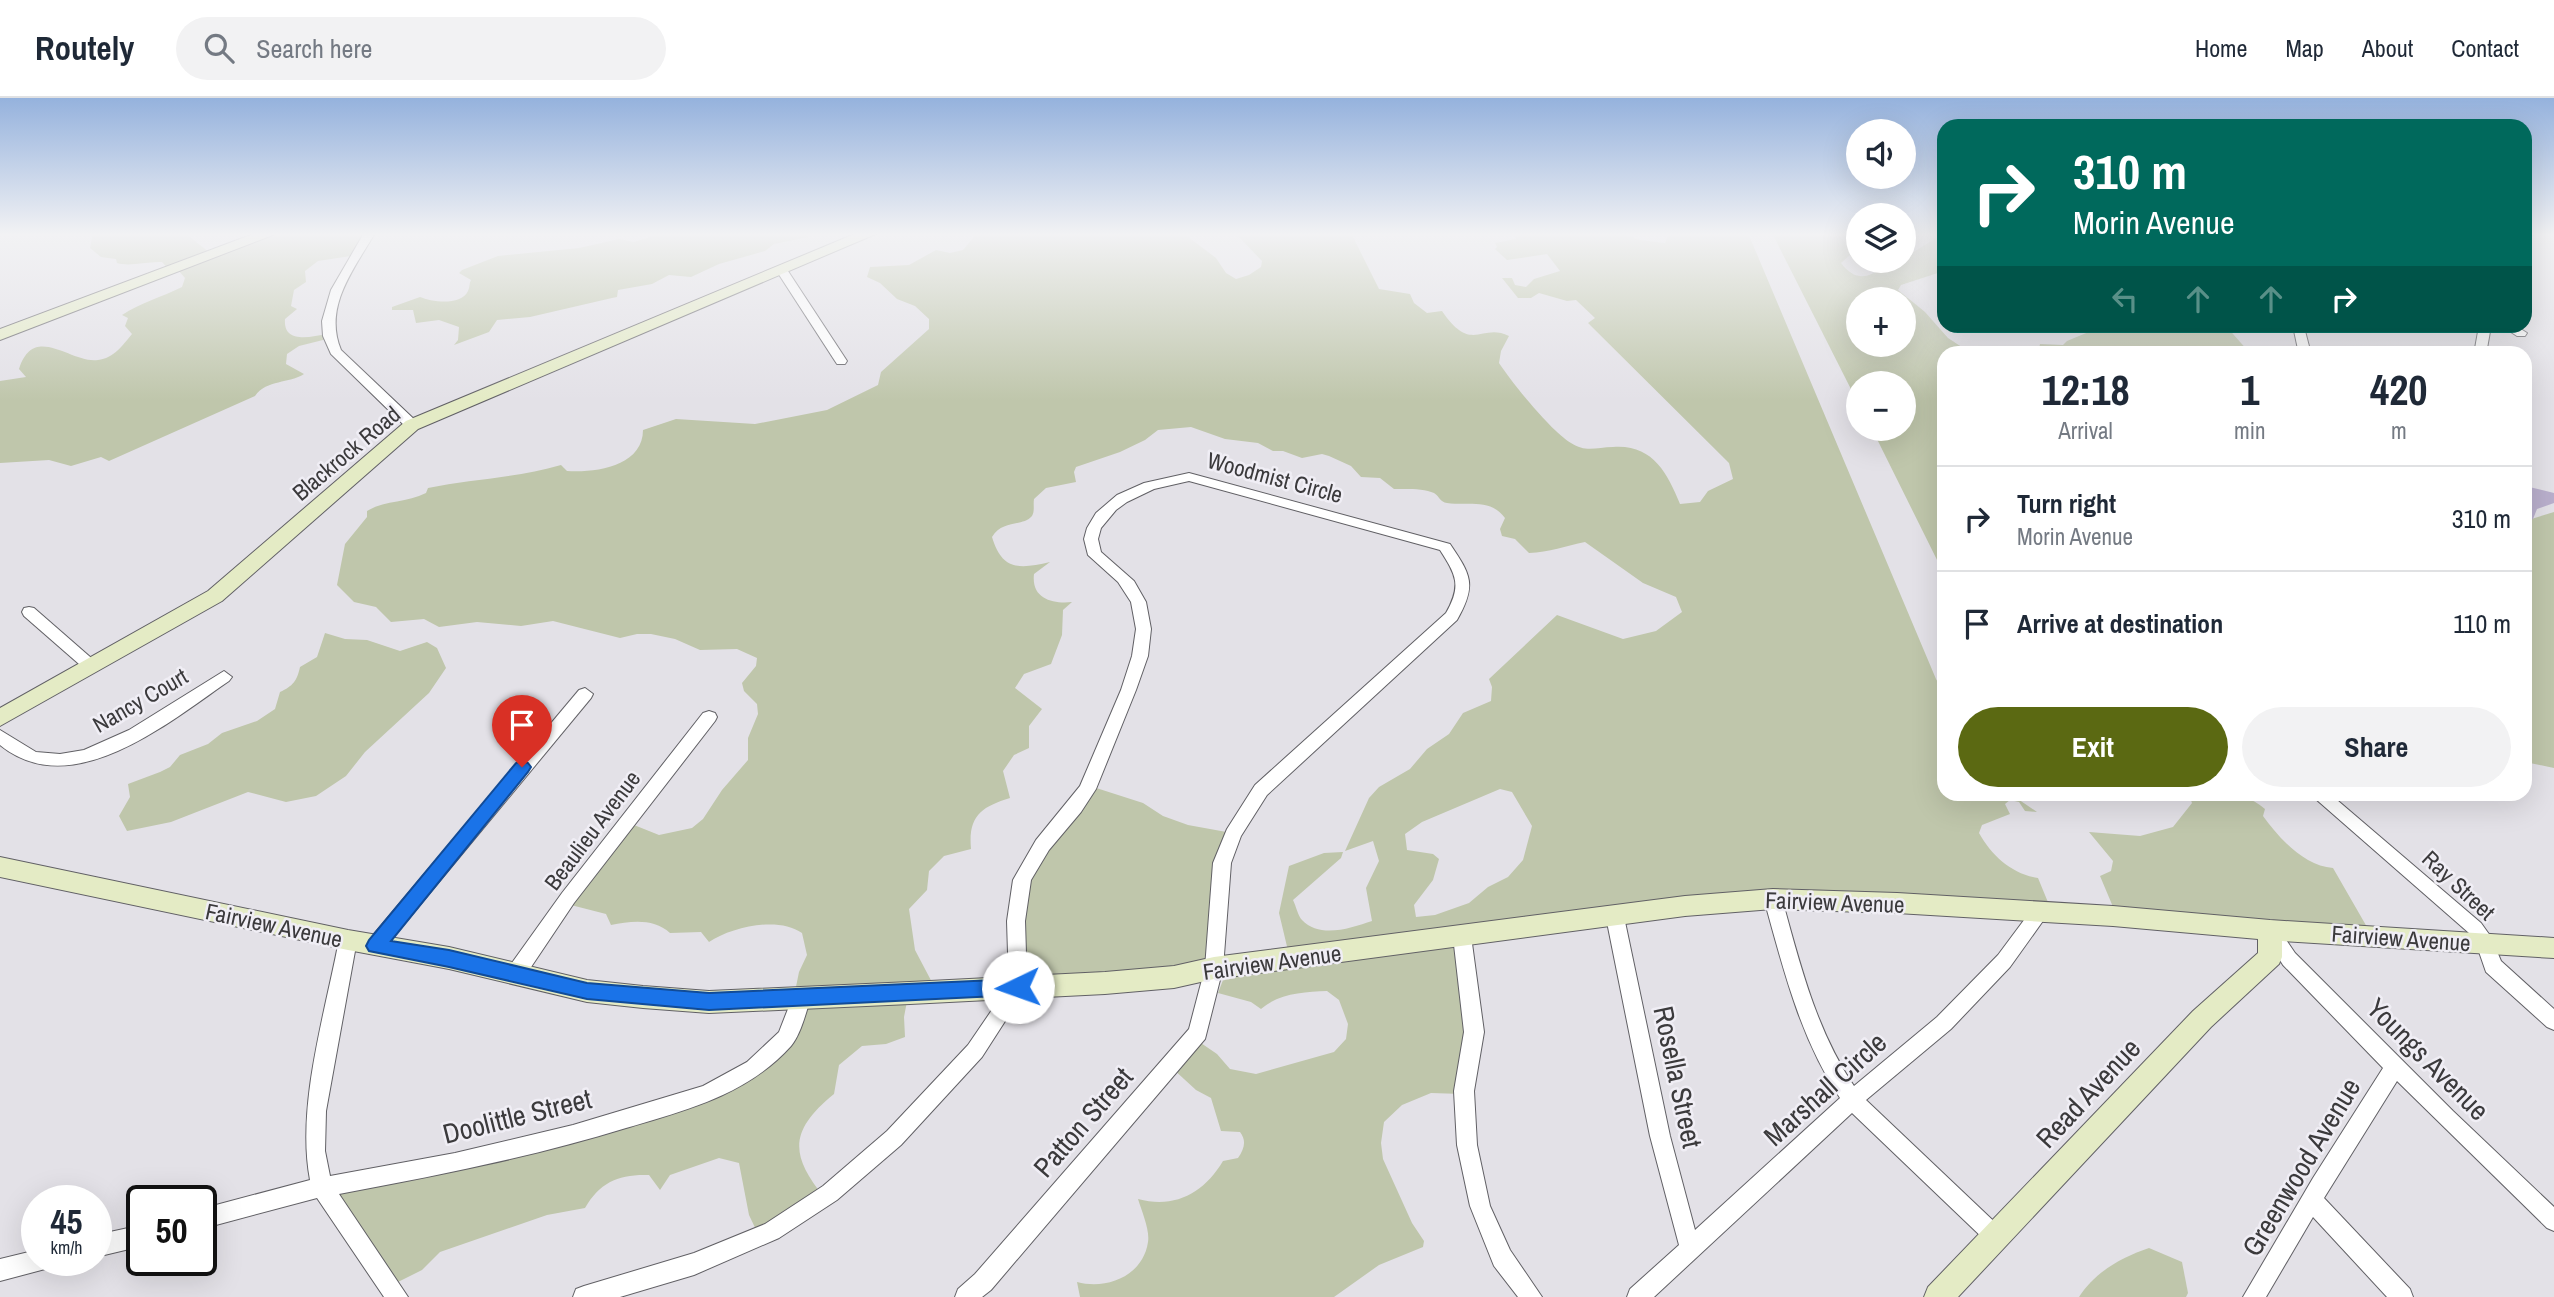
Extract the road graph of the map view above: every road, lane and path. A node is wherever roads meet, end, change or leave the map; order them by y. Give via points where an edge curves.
1 (122, 289) edge
2 (340, 289) edge
3 (737, 289) edge
4 (796, 289) edge
5 (0, 335) edge
6 (841, 360) dead end
7 (412, 425) junction
8 (29, 612) dead end
9 (92, 667) junction
10 (224, 677) dead end
11 (585, 694) dead end
12 (709, 717) dead end
13 (0, 718) edge
14 (0, 736) edge
15 (2326, 801) edge
16 (0, 867) edge
17 (1773, 899) junction
18 (2039, 913) junction
19 (1615, 917) junction
20 (2270, 930) junction
21 (1462, 936) junction
22 (348, 940) junction
23 (2485, 943) junction
24 (375, 946) junction
25 (2554, 948) edge
26 (1214, 968) junction
27 (516, 973) junction
28 (1018, 987) junction
29 (802, 997) junction
30 (2554, 1021) edge
31 (2395, 1067) junction
32 (1852, 1100) junction
33 (322, 1187) junction
34 (2312, 1201) junction
35 (217, 1215) edge
36 (2554, 1221) edge
37 (1995, 1236) junction
38 (1690, 1248) junction
39 (21, 1265) edge
40 (0, 1270) edge
41 (611, 1293) edge
42 (397, 1297) edge
43 (584, 1297) edge
44 (966, 1297) edge
45 (1531, 1297) edge
46 (1638, 1297) edge
47 (1938, 1297) edge
48 (2255, 1297) edge
49 (2403, 1297) edge

1 - 5 main road
2 - 7 street via 326,325 327,339
3 - 7 main road, Blackrock Road
4 - 6 street
7 - 9 main road, Blackrock Road via 215,596
8 - 9 street
9 - 13 main road, Blackrock Road
10 - 14 street, Nancy Court via 108,749 85,756 57,761 35,758
11 - 24 street
12 - 27 street, Beaulieu Avenue
15 - 23 street, Ray Street via 2475,929
16 - 22 main road, Fairview Avenue
17 - 18 main road, Fairview Avenue
17 - 19 main road, Fairview Avenue
17 - 32 street via 1803,1001 1827,1062
18 - 20 main road, Fairview Avenue
18 - 32 street, Marshall Circle via 2004,961 1944,1023
19 - 21 main road, Fairview Avenue
19 - 38 street, Rosella Street via 1673,1192
20 - 23 main road, Fairview Avenue
20 - 31 street, Youngs Avenue via 2289,959
20 - 37 main road, Read Avenue via 2270,957 2202,1019
21 - 26 main road, Fairview Avenue
21 - 45 street via 1474,1032 1464,1091 1467,1145 1480,1206 1502,1258
22 - 24 main road, Fairview Avenue
22 - 33 street via 316,1111 315,1151
23 - 25 main road, Fairview Avenue
23 - 30 street, Ray Street via 2493,966
24 - 27 main road, Fairview Avenue
26 - 28 main road, Fairview Avenue via 1174,976
26 - 28 street, Woodmist Circle via 1222,863 1250,806 1261,790 1452,616 1464,594 1460,571 1445,547 1189,477 1165,480 1122,499 1095,525 1090,540 1096,558 1129,585 1145,626 1140,658 1086,793 1046,840 1020,887
26 - 44 street, Patton Street via 1198,1033
27 - 29 main road, Fairview Avenue via 587,991 643,997 709,1002
28 - 29 main road, Fairview Avenue
28 - 41 street via 975,1051 894,1138 830,1193 772,1231
29 - 33 street, Doolittle Street via 786,1038 754,1068 708,1094 559,1138
31 - 34 street, Greenwood Avenue
31 - 36 street, Youngs Avenue
32 - 37 street
32 - 38 street, Marshall Circle
33 - 35 street, Doolittle Street
33 - 42 street
34 - 48 street, Greenwood Avenue
34 - 49 street
37 - 47 main road, Read Avenue
38 - 46 street, Marshall Circle
39 - 40 street
41 - 43 street

